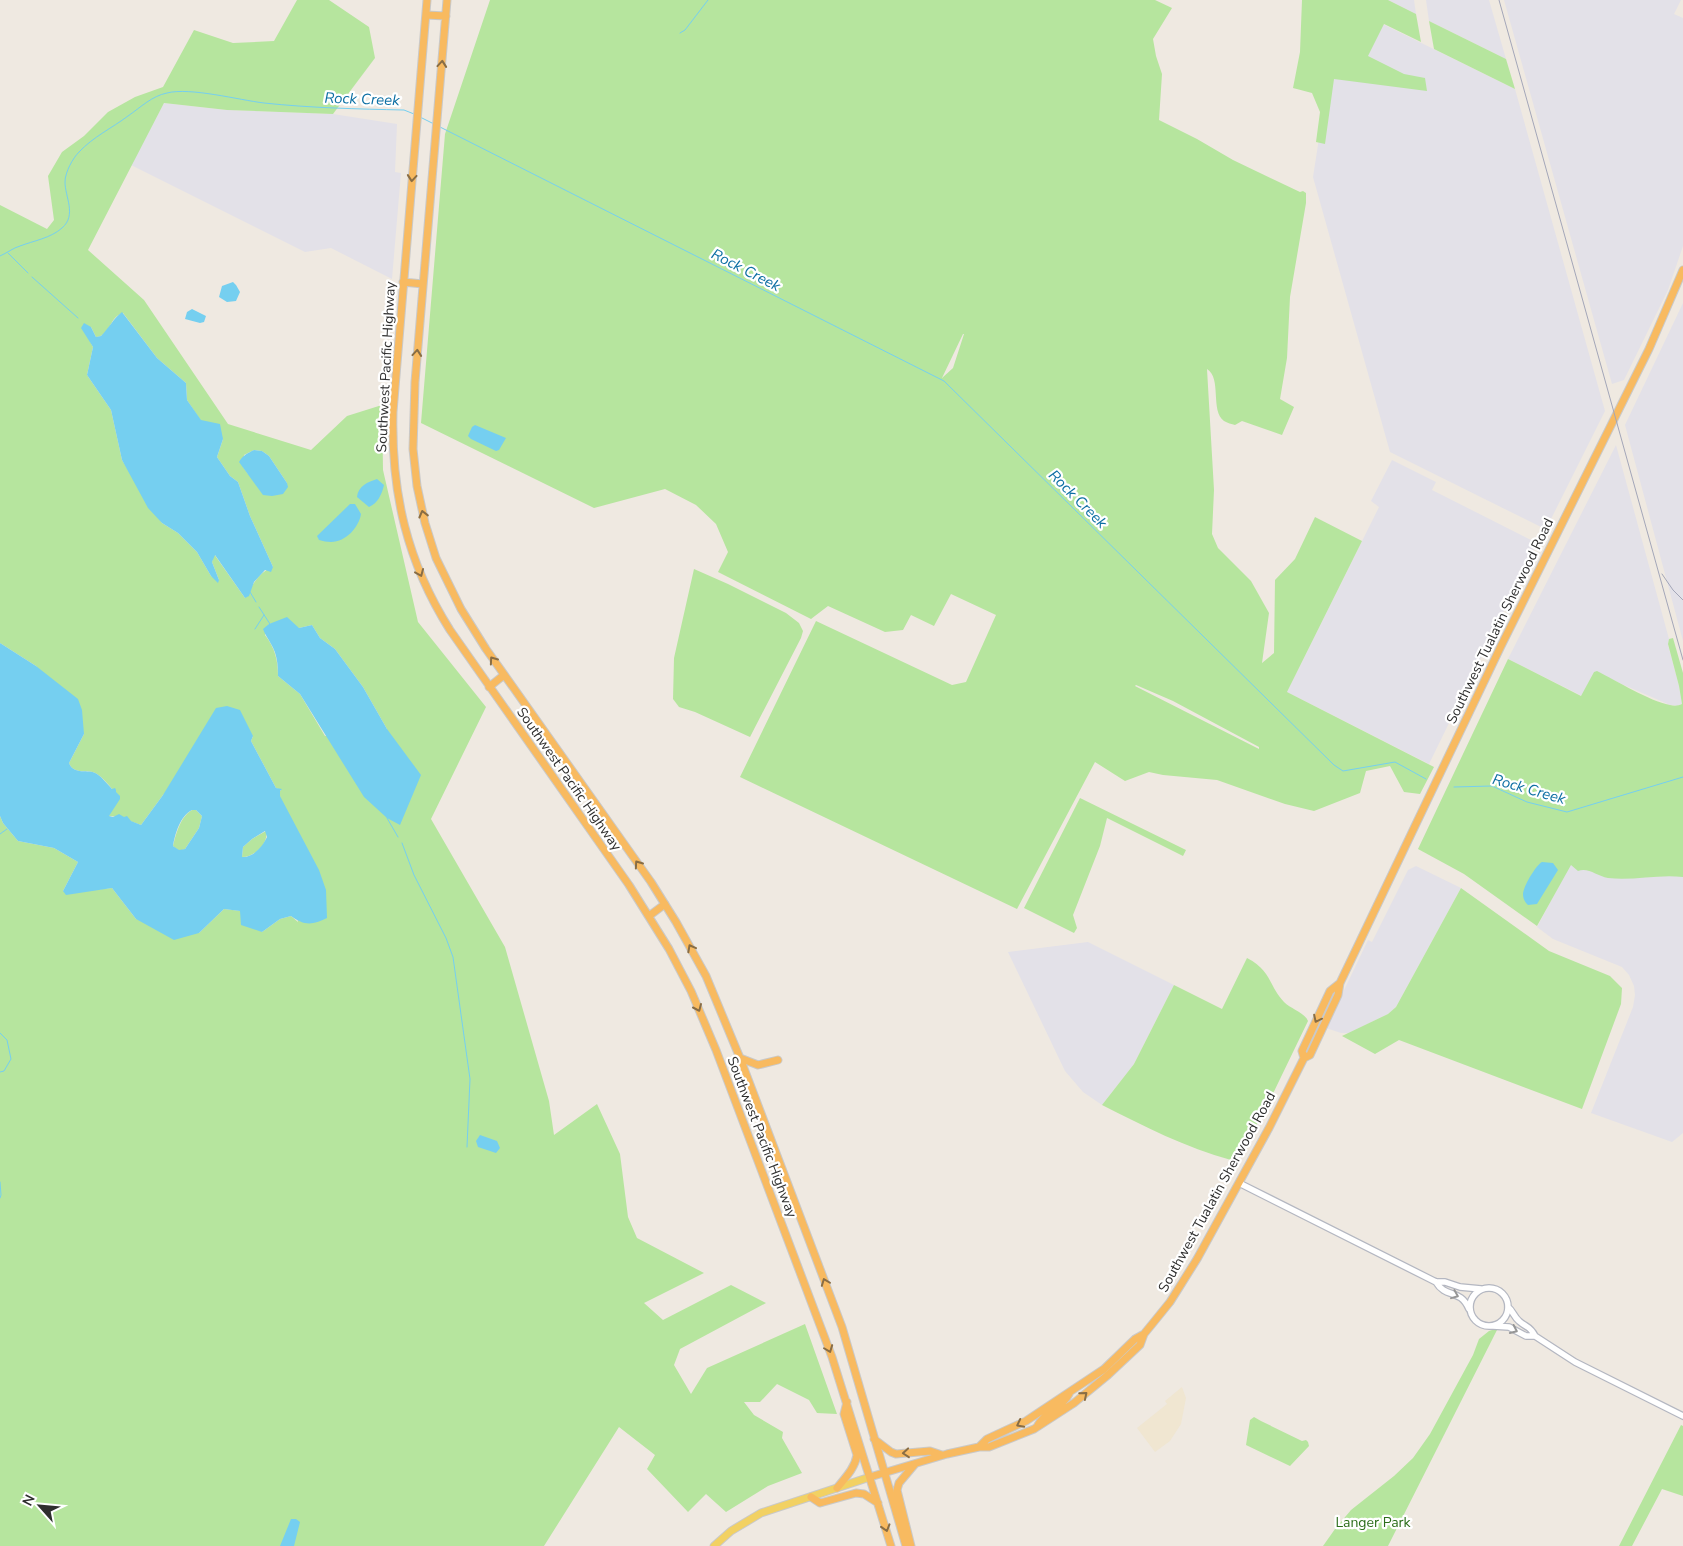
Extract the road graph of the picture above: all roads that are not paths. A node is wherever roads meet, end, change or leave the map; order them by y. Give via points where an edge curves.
1 (427, 0) edge
2 (448, 0) edge
3 (426, 15) junction
4 (446, 16) junction
5 (1683, 270) edge
6 (403, 282) junction
7 (423, 284) junction
8 (504, 676) junction
9 (488, 687) junction
10 (666, 904) junction
11 (649, 916) junction
12 (740, 1058) junction
13 (778, 1060) dead end
14 (1239, 1183) junction
15 (1436, 1282) junction
16 (1481, 1289) junction
17 (1508, 1307) junction
18 (1470, 1312) junction
19 (1493, 1326) junction
20 (1144, 1334) junction
21 (1535, 1336) junction
22 (1070, 1392) junction
23 (847, 1401) junction
24 (1683, 1416) edge
25 (1037, 1426) junction
26 (874, 1438) junction
27 (979, 1446) junction
28 (942, 1455) junction
29 (916, 1463) junction
30 (885, 1472) junction
31 (870, 1477) junction
32 (837, 1488) junction
33 (811, 1497) junction
34 (878, 1503) junction
35 (714, 1546) edge
36 (891, 1546) edge
37 (906, 1546) edge
38 (911, 1546) edge

1 - 3 highway, Southwest Pacific Highway
2 - 4 highway, Southwest Pacific Highway
3 - 4 highway
3 -> 6 highway, Southwest Pacific Highway
7 -> 4 highway, Southwest Pacific Highway
5 - 14 highway, Southwest Tualatin Sherwood Road via 1649,349 1501,646 1340,983 1330,991 1302,1050 1304,1058 1277,1114
6 - 7 highway
6 -> 9 highway, Southwest Pacific Highway via 392,434 399,508 415,562 431,597
8 -> 7 highway, Southwest Pacific Highway via 452,593 430,540 420,505 414,467 413,426
8 - 9 highway
10 -> 8 highway, Southwest Pacific Highway
9 - 11 highway, Southwest Pacific Highway
10 - 11 highway
12 -> 10 highway, Southwest Pacific Highway via 706,976
11 -> 23 highway, Southwest Pacific Highway via 705,1022
12 - 13 highway via 758,1065
26 -> 12 highway, Southwest Pacific Highway via 842,1327
14 - 15 main road
14 - 20 highway, Southwest Tualatin Sherwood Road via 1179,1289
15 - 16 main road
15 -> 18 main road via 1441,1290 1461,1297
16 - 17 main road via 1500,1291
16 - 18 main road via 1471,1298
17 - 19 main road via 1504,1318
17 - 21 main road via 1518,1320 1532,1329
18 - 19 main road via 1480,1324
19 -> 21 main road via 1509,1327 1526,1336
20 - 22 highway, Southwest Tualatin Sherwood Road
25 -> 20 highway, Southwest Tualatin Sherwood Road via 1074,1403 1108,1375 1140,1345
21 - 24 main road via 1575,1362
22 - 25 highway via 1062,1404 1043,1417
22 -> 27 highway, Southwest Tualatin Sherwood Road
23 - 31 highway, Southwest Pacific Highway
23 - 32 highway via 844,1414 857,1456
25 - 27 highway, Southwest Tualatin Sherwood Road via 989,1447
28 -> 26 highway via 930,1451 896,1454
26 - 30 highway, Southwest Pacific Highway
27 - 28 highway, Southwest Tualatin Sherwood Road
28 - 29 highway, Southwest Tualatin Sherwood Road
29 - 30 highway, Southwest Tualatin Sherwood Road
29 - 38 highway via 897,1490
30 - 31 highway, Southwest Tualatin Sherwood Road
30 - 37 highway, Southwest Pacific Highway
31 - 32 main road
31 - 34 highway, Southwest Pacific Highway
32 - 33 main road
33 - 34 highway via 820,1503 861,1494
33 - 35 main road via 761,1513 731,1531
34 -> 36 highway, Southwest Pacific Highway

